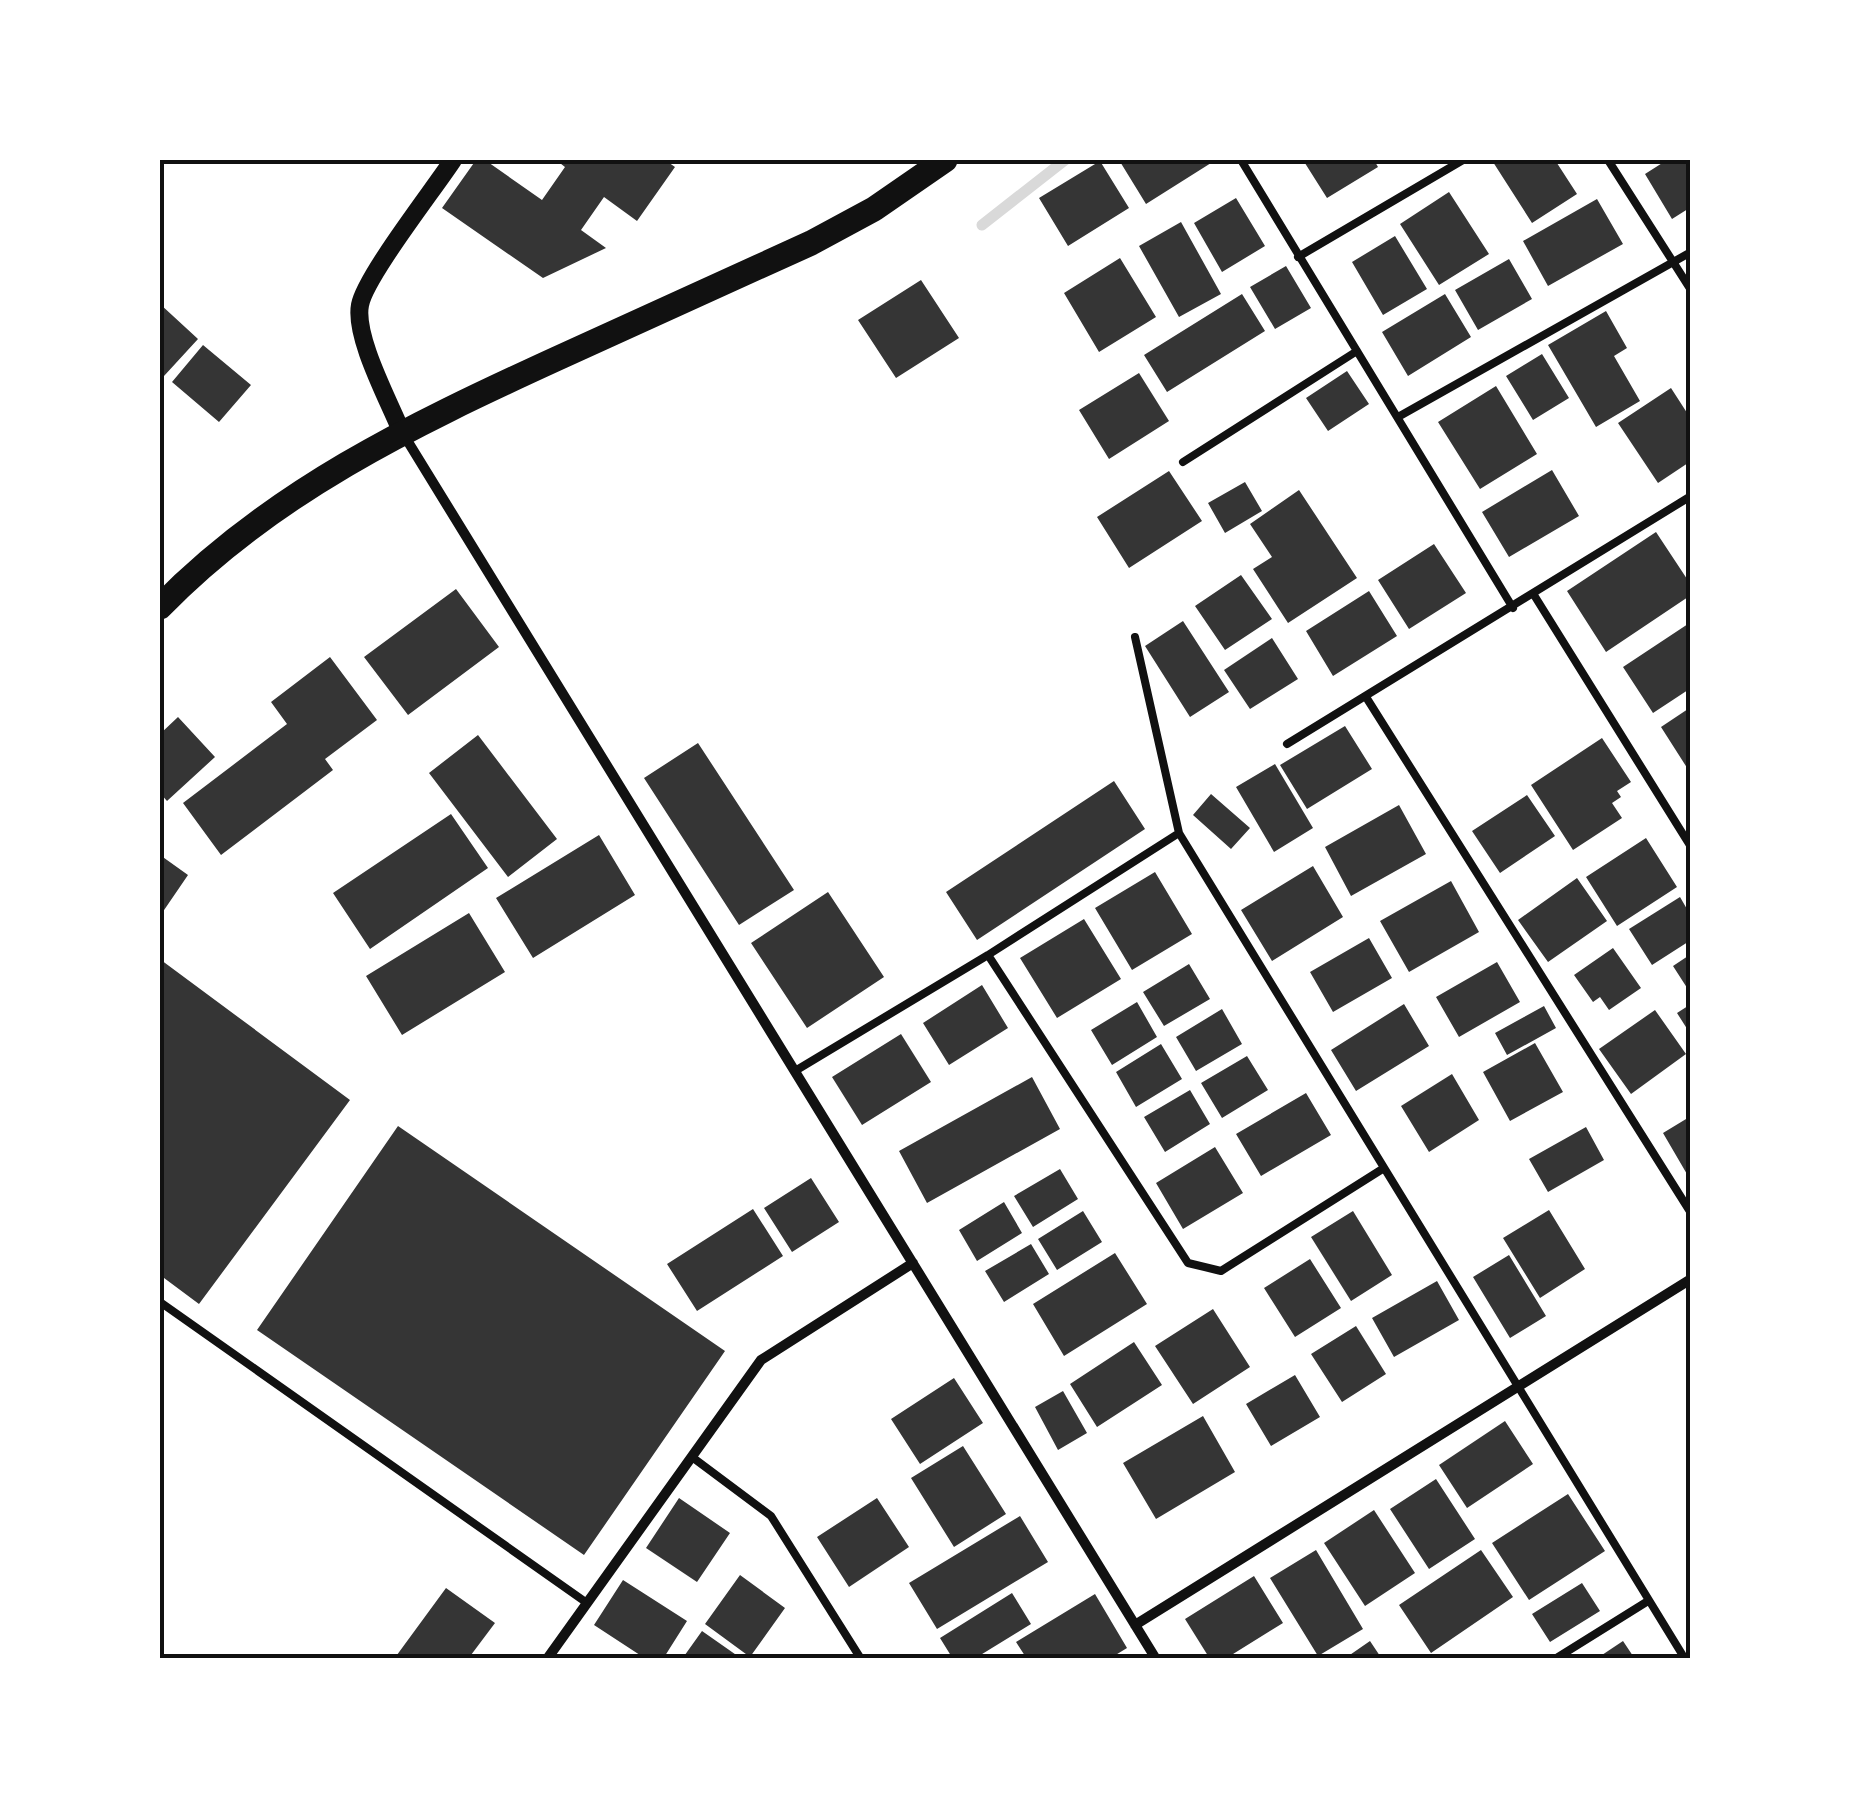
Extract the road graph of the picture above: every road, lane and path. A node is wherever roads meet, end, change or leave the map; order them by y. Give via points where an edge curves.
1 (454, 160) edge
2 (944, 160) edge
3 (1241, 160) edge
4 (1463, 160) edge
5 (1608, 160) edge
6 (1691, 252) edge
7 (1298, 257) junction
8 (1674, 262) junction
9 (1691, 290) edge
10 (1357, 351) junction
11 (1398, 417) junction
12 (401, 431) junction
13 (1182, 462) dead end
14 (1691, 496) edge
15 (1534, 595) junction
16 (160, 607) edge
17 (1512, 608) junction
18 (1134, 638) dead end
19 (1366, 697) junction
20 (1287, 744) dead end
21 (1179, 833) junction
22 (1691, 846) edge
23 (988, 954) junction
24 (795, 1071) junction
25 (1384, 1168) junction
26 (1691, 1213) edge
27 (913, 1263) junction
28 (1691, 1279) edge
29 (160, 1302) edge
30 (1519, 1386) junction
31 (692, 1458) junction
32 (1648, 1600) junction
33 (587, 1603) junction
34 (1134, 1625) junction
35 (547, 1659) edge
36 (861, 1659) edge
37 (1156, 1659) edge
38 (1555, 1659) edge
39 (1685, 1659) edge

1 - 12 street via 360,306 363,334
2 - 12 main road via 874,210 811,242
3 - 7 lane
4 - 7 lane
5 - 8 lane
6 - 8 lane
7 - 10 lane
8 - 9 lane
8 - 11 lane
10 - 11 lane
10 - 13 lane
11 - 17 lane
12 - 16 main road via 260,520
12 - 24 street
14 - 15 lane
15 - 17 lane
15 - 22 lane
17 - 19 lane
18 - 21 lane
19 - 20 lane
19 - 26 lane
21 - 23 lane
21 - 25 lane
23 - 24 lane
23 - 25 lane via 1188,1264 1220,1272
24 - 27 street
25 - 30 lane
27 - 31 street via 760,1360
27 - 34 street
28 - 30 street
29 - 33 lane
30 - 32 lane
30 - 34 street
31 - 33 street
31 - 36 lane via 771,1516
32 - 38 lane
32 - 39 lane
33 - 35 street
34 - 37 street

